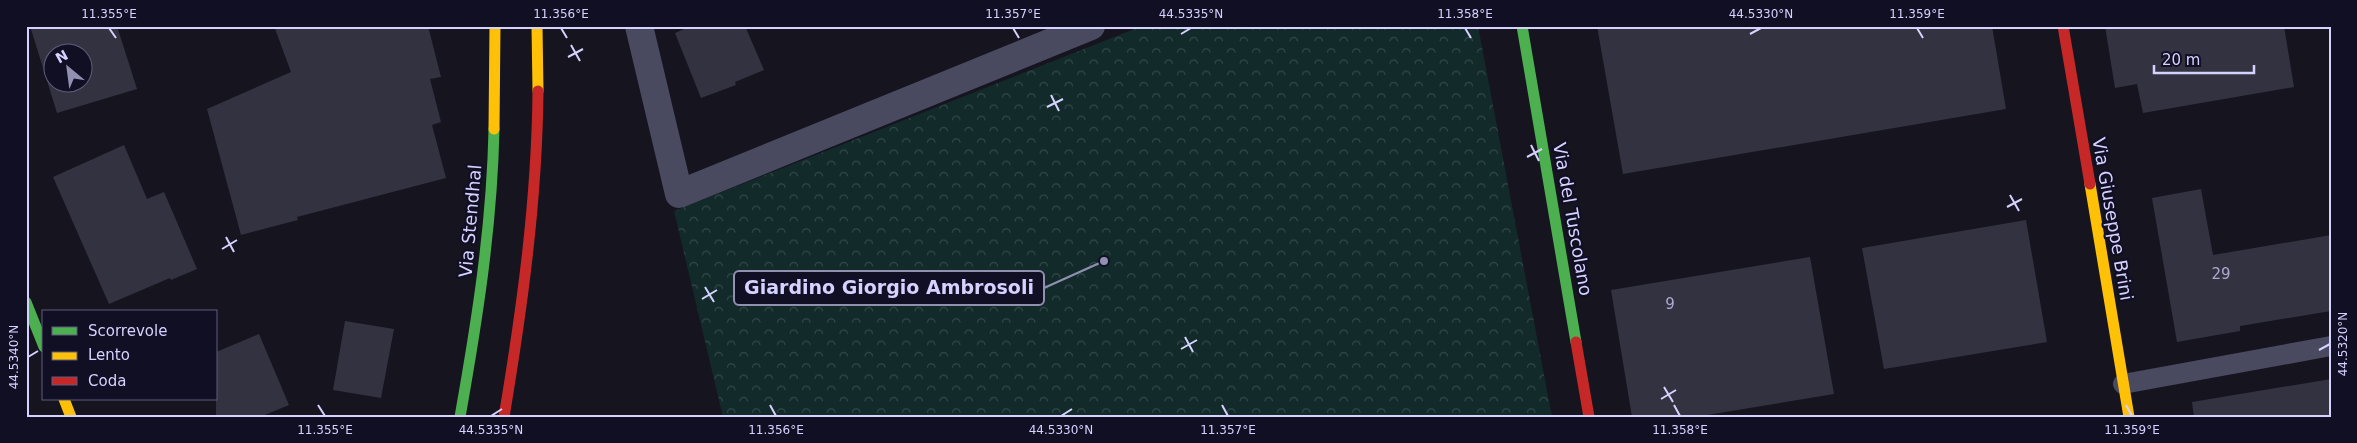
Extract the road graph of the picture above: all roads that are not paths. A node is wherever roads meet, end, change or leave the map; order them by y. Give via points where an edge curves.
1 (494, 26) edge
2 (538, 26) edge
3 (640, 26) edge
4 (1091, 26) edge
5 (1522, 26) edge
6 (2063, 26) edge
7 (26, 302) edge
8 (42, 342) edge
9 (2331, 346) edge
10 (2123, 384) junction
11 (64, 400) edge
12 (71, 417) edge
13 (460, 417) edge
14 (504, 417) edge
15 (1589, 417) edge
16 (2129, 417) edge

1 - 13 street, Via Stendhal via 495,124 489,234
2 - 14 street via 534,210
3 - 4 street via 679,194
5 - 15 street, Via del Tuscolano
6 - 10 street, Via Giuseppe Brini
7 - 8 street
9 - 10 lane
10 - 16 street, Via Giuseppe Brini
11 - 12 street

